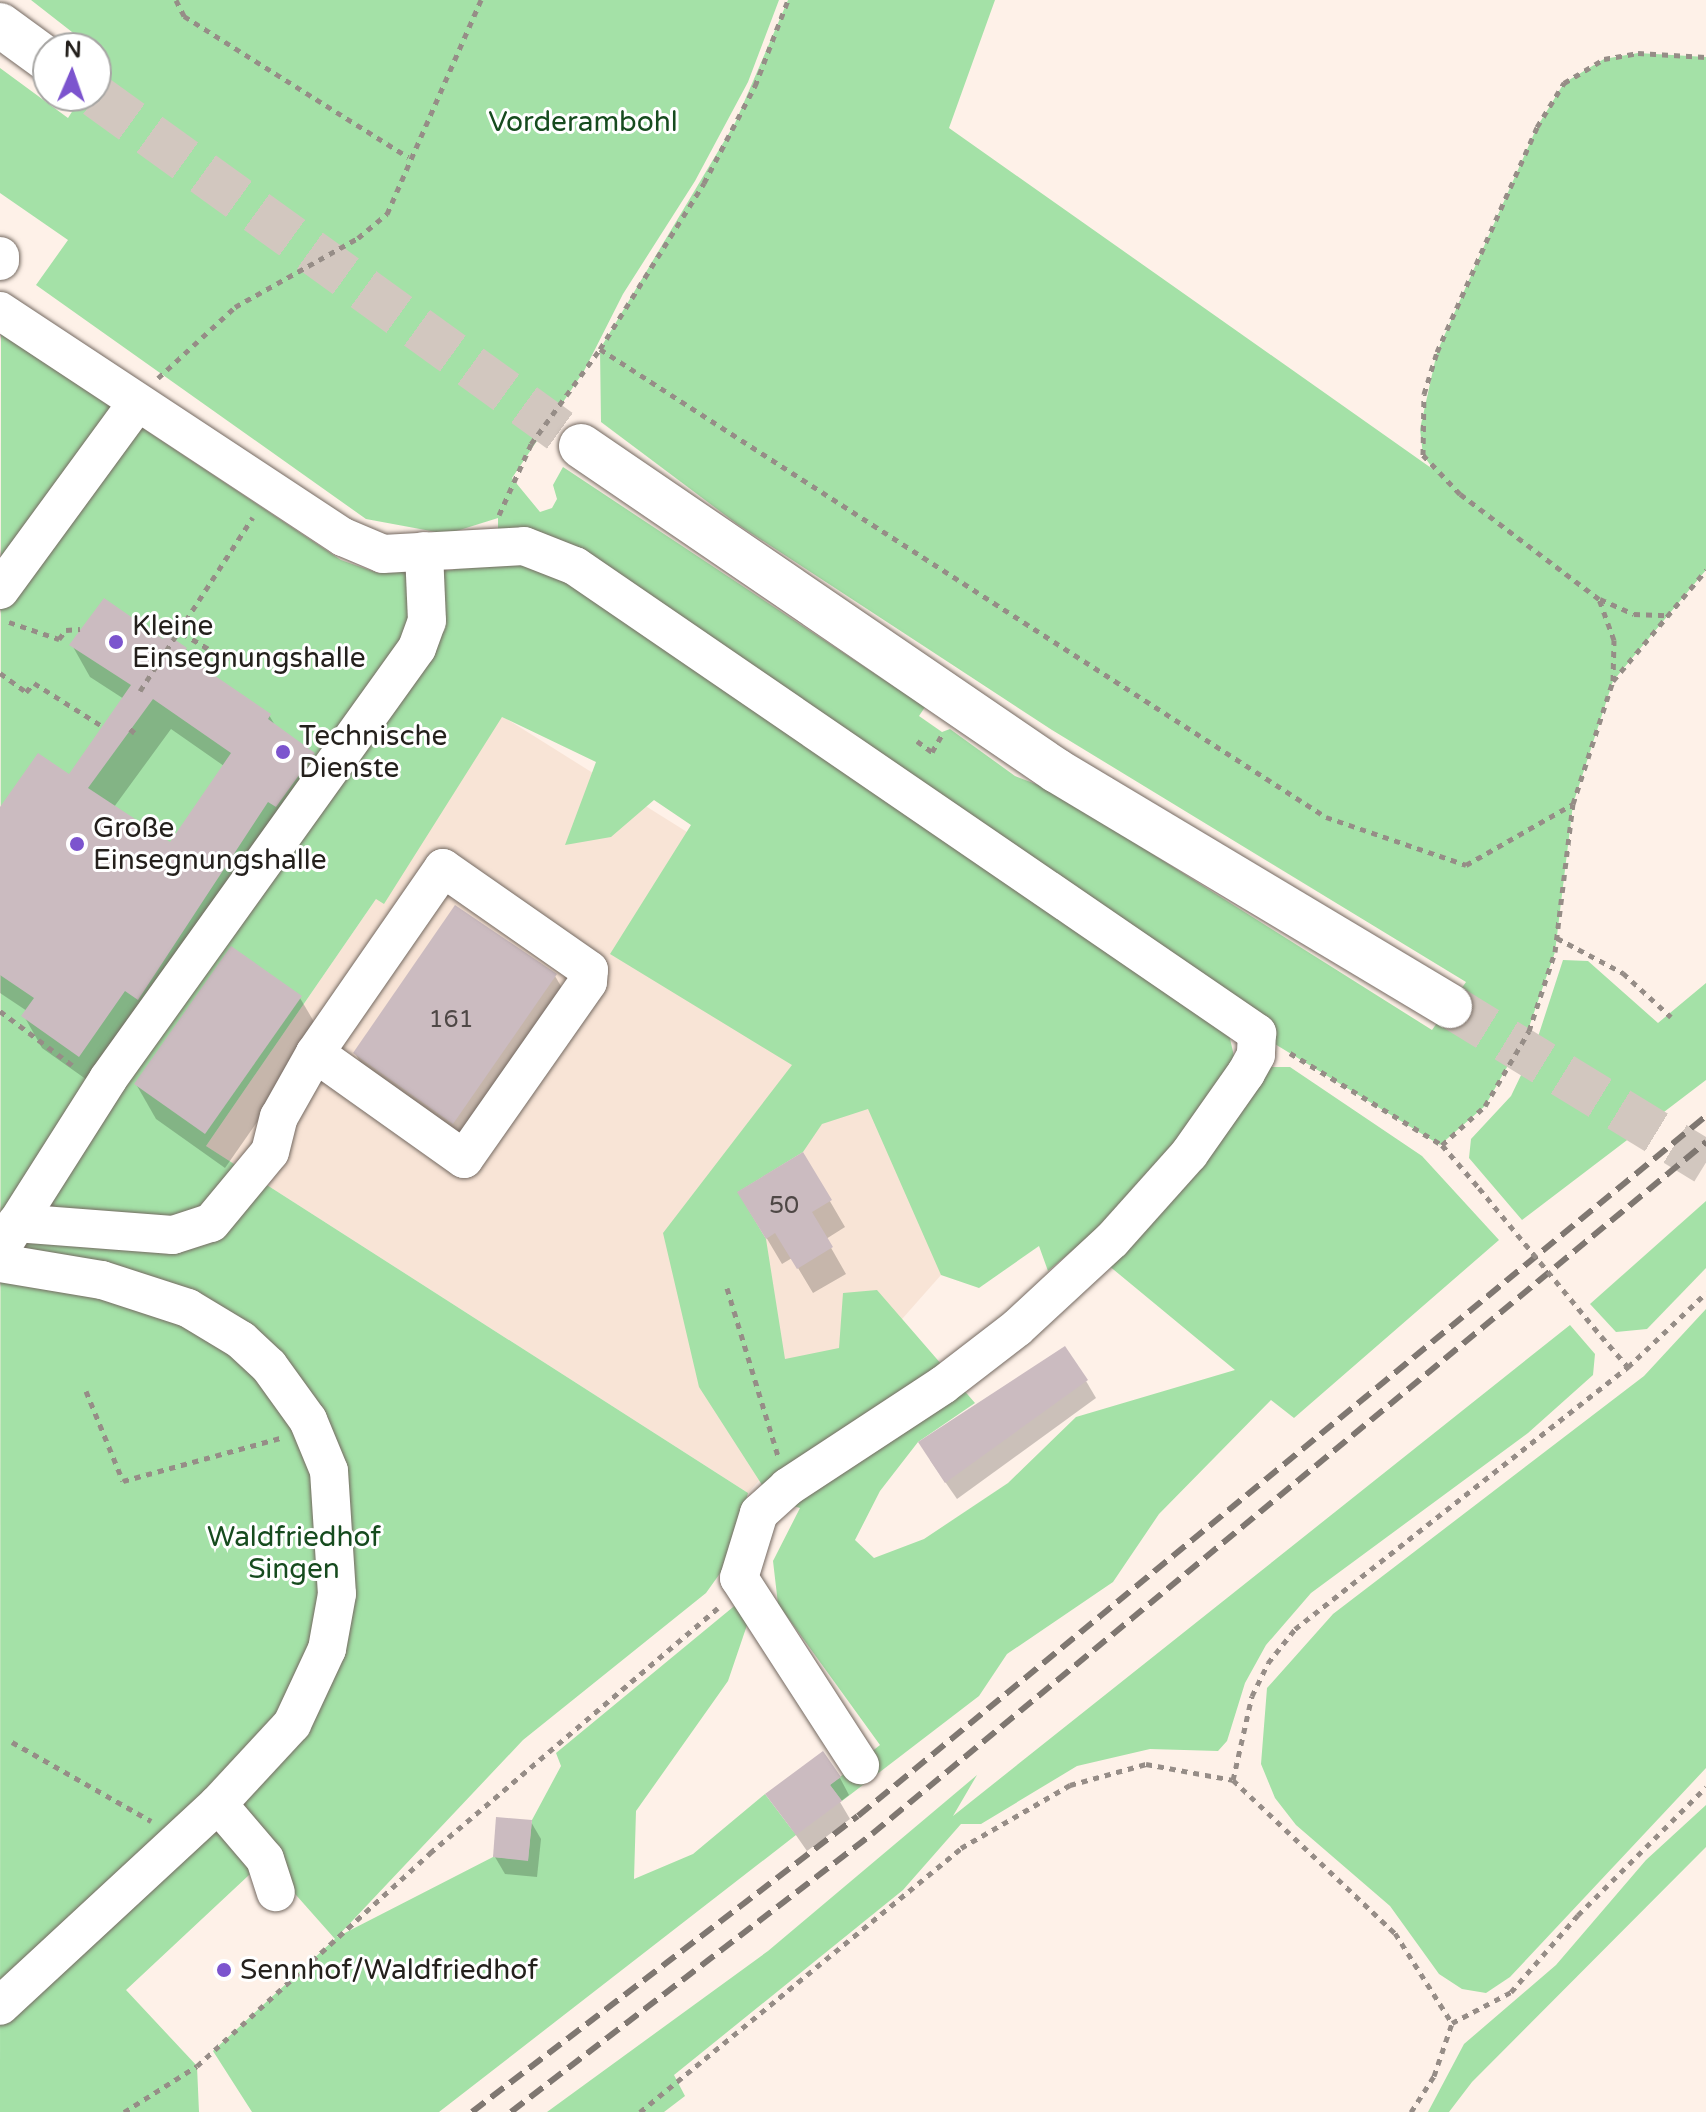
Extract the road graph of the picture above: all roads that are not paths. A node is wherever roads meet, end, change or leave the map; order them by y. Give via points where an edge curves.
1 (0, 25) edge
2 (32, 48) edge
3 (0, 311) edge
4 (137, 403) junction
5 (581, 446) tunnel mouth
6 (424, 551) junction
7 (0, 590) edge
8 (1450, 1006) tunnel mouth
9 (315, 1053) junction
10 (8, 1236) edge
11 (0, 1263) edge
12 (860, 1765) dead end
13 (218, 1804) junction
14 (276, 1892) dead end
15 (0, 2006) edge

1 - 2 main road
3 - 4 lane
4 - 6 lane via 343,537 383,554
4 - 7 lane
5 - 8 main road via 1057,771
6 - 10 lane via 427,621 417,648 103,1087
6 - 12 lane via 524,546 575,566 1257,1033 1256,1055 1238,1085 1189,1154 1112,1240 1017,1328 943,1385 788,1487 759,1513 739,1578
9 - 9 lane via 443,868 589,970 588,982 464,1159
9 - 10 lane via 279,1117 270,1152 211,1223 173,1235
11 - 13 lane via 102,1280 188,1308 241,1340 269,1366 311,1429 329,1471 337,1594 327,1649 292,1724
13 - 14 lane via 265,1859
13 - 15 lane

